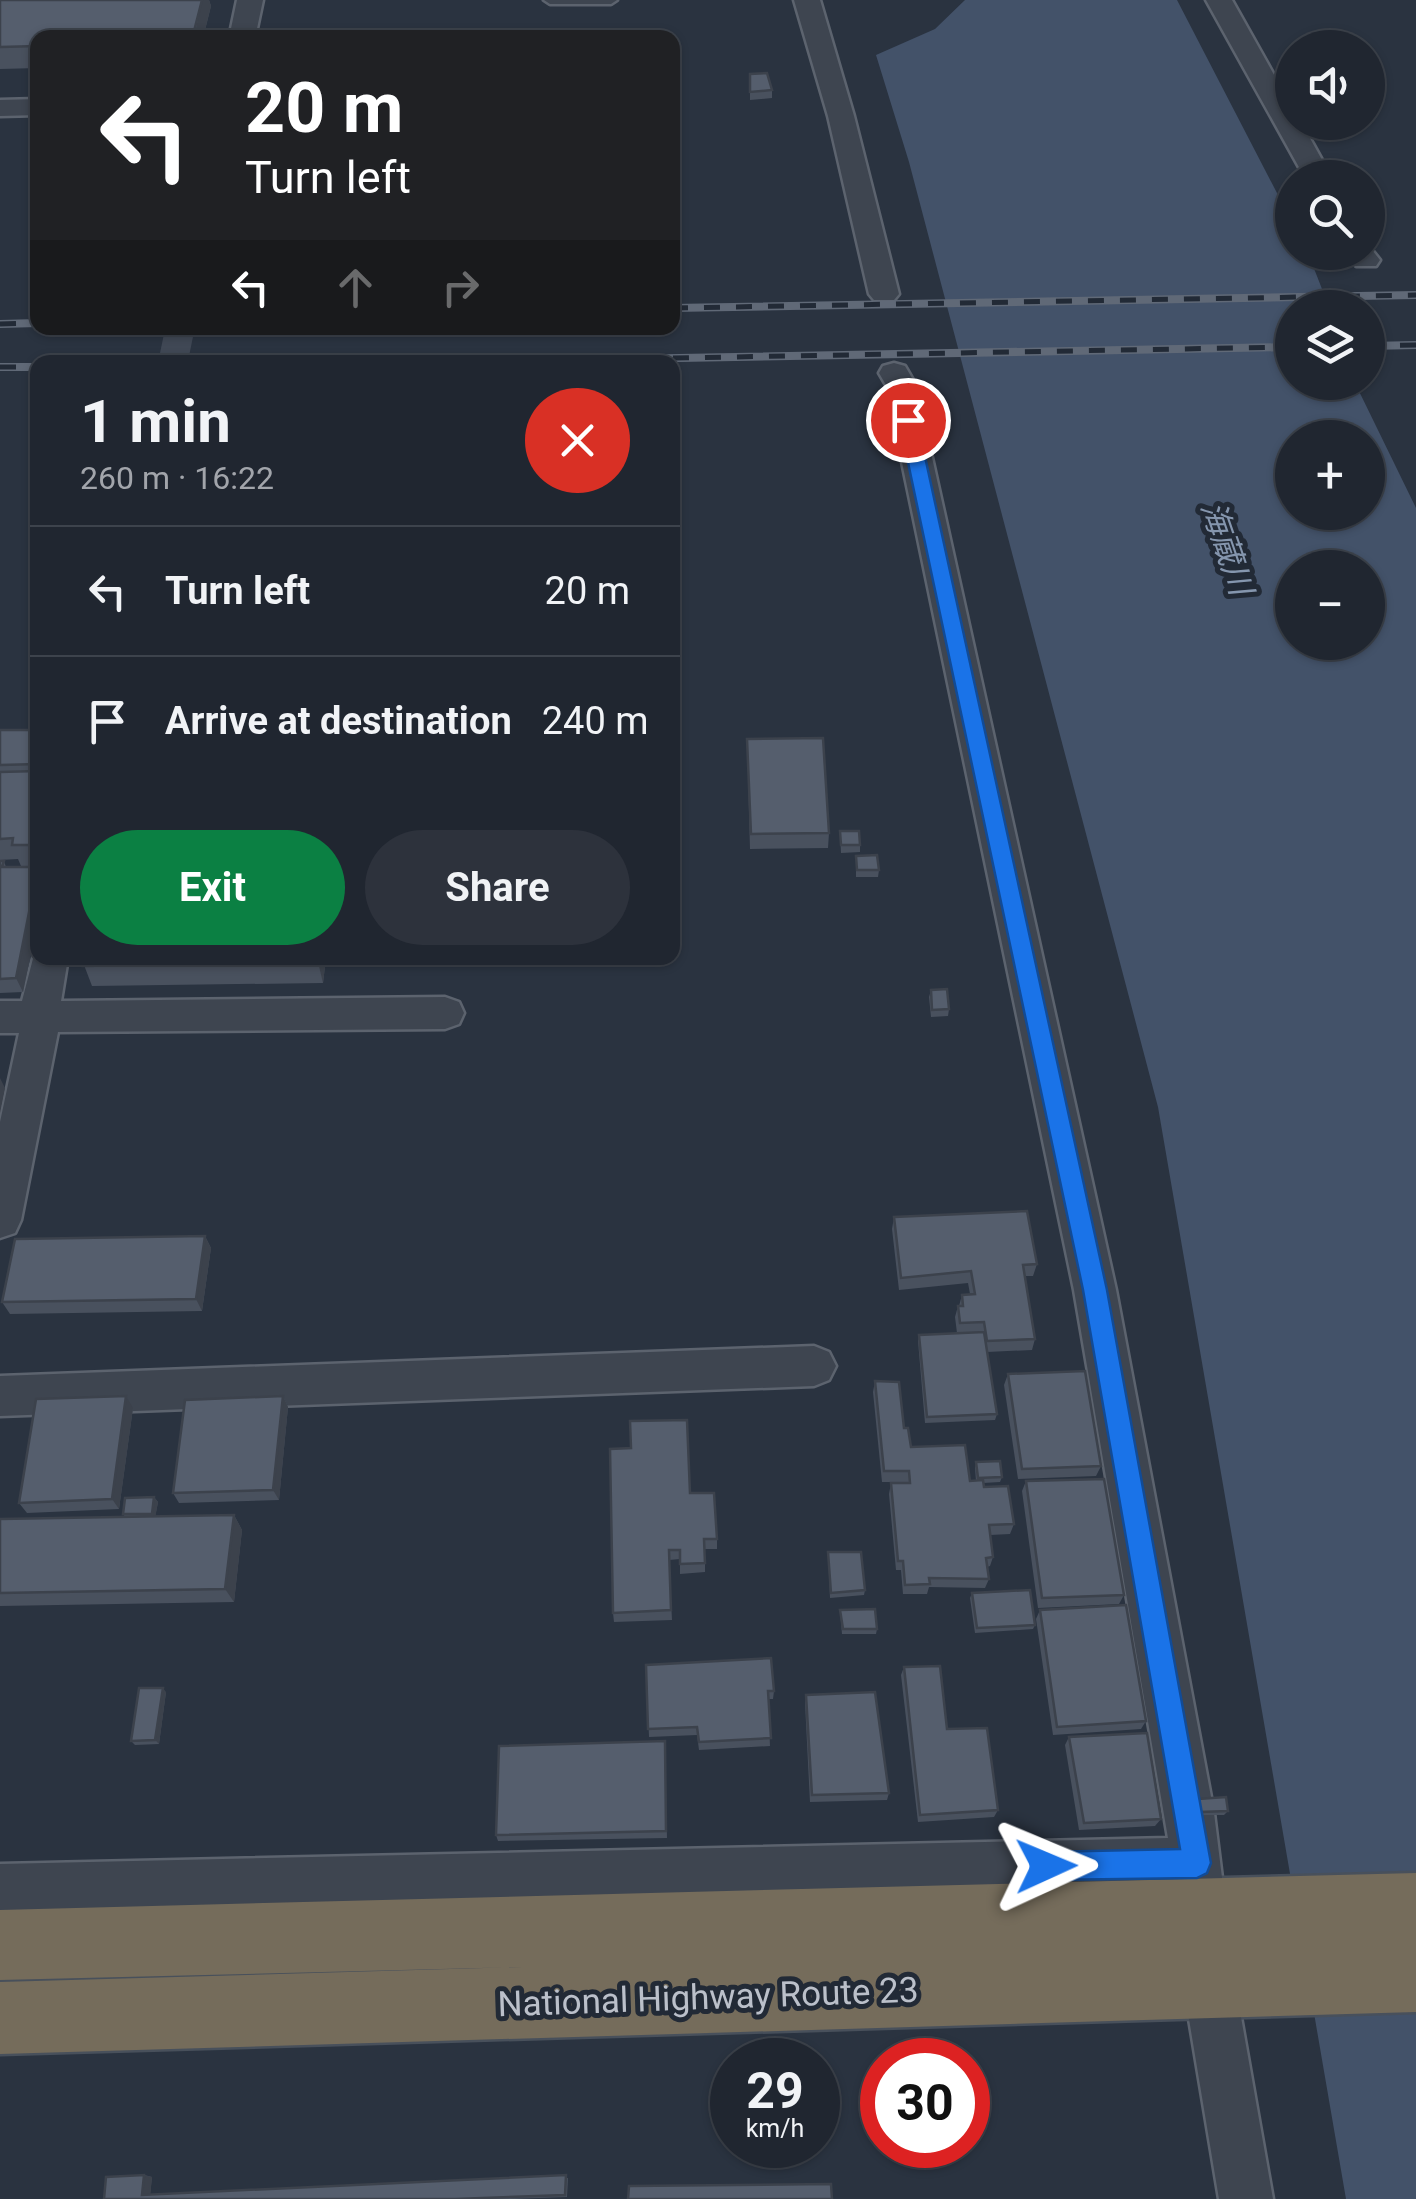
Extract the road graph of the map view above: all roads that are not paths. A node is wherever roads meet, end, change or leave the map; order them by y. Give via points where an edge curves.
1 (250, 0) edge
2 (550, 0) edge
3 (611, 0) edge
4 (807, 0) edge
5 (1219, 0) edge
6 (244, 30) edge
7 (30, 107) edge
8 (0, 108) edge
9 (1309, 160) edge
10 (884, 294) dead end
11 (894, 373) dead end
12 (47, 965) edge
13 (445, 1013) dead end
14 (42, 1016) junction
15 (0, 1017) edge
16 (0, 1220) edge
17 (814, 1366) dead end
18 (0, 1396) edge
19 (0, 1889) edge
20 (1416, 1908) edge
21 (1223, 1931) junction
22 (0, 1945) edge
23 (1416, 1976) edge
24 (0, 2018) edge
25 (1246, 2199) edge

1 - 6 street
2 - 3 lane
4 - 10 street
5 - 9 street
7 - 8 street
11 - 21 street via 1095,1290
12 - 14 street
13 - 14 street
14 - 15 street
14 - 16 street
17 - 18 street
19 - 21 street
20 - 21 highway, National Highway Route 23
21 - 22 highway, National Highway Route 23
21 - 23 highway, National Highway Route 23
21 - 24 highway, National Highway Route 23
21 - 25 street

